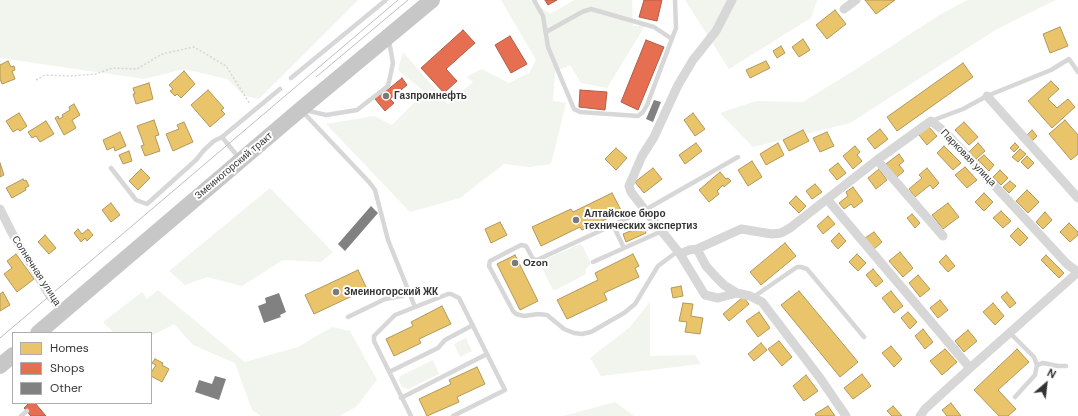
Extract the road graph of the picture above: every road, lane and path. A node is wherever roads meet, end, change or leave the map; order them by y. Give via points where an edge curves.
1 (386, 0) edge
2 (432, 0) edge
3 (534, 0) edge
4 (675, 0) edge
5 (732, 0) edge
6 (856, 0) edge
7 (844, 9) dead end
8 (546, 32) junction
9 (388, 38) junction
10 (672, 39) junction
11 (1078, 72) edge
12 (291, 78) dead end
13 (36, 80) dead end
14 (280, 89) dead end
15 (987, 96) junction
16 (301, 109) junction
17 (254, 110) junction
18 (931, 122) junction
19 (222, 138) junction
20 (738, 157) dead end
21 (241, 160) junction
22 (877, 160) junction
23 (111, 168) dead end
24 (1078, 198) edge
25 (827, 199) junction
26 (0, 209) edge
27 (645, 210) junction
28 (628, 218) dead end
29 (613, 225) junction
30 (659, 227) junction
31 (644, 230) dead end
32 (942, 236) dead end
33 (624, 248) junction
34 (696, 249) junction
35 (679, 252) junction
36 (593, 262) dead end
37 (1078, 272) edge
38 (409, 293) junction
39 (737, 293) junction
40 (752, 298) junction
41 (415, 307) junction
42 (63, 312) junction
43 (348, 317) dead end
44 (473, 325) junction
45 (39, 332) edge
46 (1010, 333) junction
47 (864, 337) dead end
48 (487, 354) junction
49 (12, 356) edge
50 (1037, 365) junction
51 (0, 366) edge
52 (1066, 366) dead end
53 (970, 368) junction
54 (389, 372) junction
55 (1015, 397) dead end
56 (402, 398) junction
57 (27, 411) dead end
58 (21, 416) edge
59 (411, 416) edge
60 (453, 416) edge
61 (846, 416) edge
62 (920, 416) edge

1 - 12 lane
2 - 9 highway, Змеиногорский тракт
3 - 8 lane via 543,16
4 - 10 lane via 676,28
5 - 27 street via 716,31 683,76 629,186
6 - 7 street
8 - 10 lane via 591,9 654,26
8 - 10 lane via 548,47 574,109 580,112 638,116 647,104
9 - 16 highway, Змеиногорский тракт
9 - 16 lane via 393,63 388,86 357,110 326,115
11 - 15 lane via 1069,59 1051,70
13 - 17 path via 45,75 70,76 96,74 112,68 137,69 162,54 194,47 226,66
14 - 17 lane
15 - 18 lane
15 - 24 street
16 - 21 highway, Змеиногорский тракт
16 - 38 lane via 375,190 388,240
17 - 19 lane
18 - 22 street, Парковая улица
18 - 37 street, Парковая улица via 945,132 1067,264
19 - 21 lane
19 - 23 lane via 214,141 147,204 136,200
20 - 27 lane
21 - 42 highway, Змеиногорский тракт
22 - 25 street, Парковая улица
22 - 32 street
25 - 34 street, Парковая улица via 781,233 742,229
25 - 53 street
26 - 42 street, Солнечная улица via 50,296
27 - 30 street
28 - 29 lane
29 - 33 lane
29 - 35 lane via 538,260 533,259 526,246 521,245 490,261 489,266 513,311 524,316 547,315 564,329 574,333 591,332 635,304 658,266
30 - 31 lane
30 - 33 lane
30 - 35 street
33 - 36 lane
34 - 35 street, Парковая улица
34 - 39 street via 715,276
35 - 39 street via 705,295 718,298
37 - 46 street, Парковая улица
38 - 41 lane
38 - 43 lane via 385,298
39 - 40 street
40 - 47 lane via 797,267 807,269
40 - 61 street via 762,302
41 - 44 lane via 451,294 459,298
41 - 54 lane via 395,315 374,336
42 - 45 highway, Змеиногорский тракт
44 - 48 lane
44 - 54 lane via 445,340 438,348
46 - 50 lane via 1034,357
46 - 53 street, Парковая улица
48 - 56 lane
48 - 60 lane via 505,390
49 - 51 highway
50 - 52 lane via 1043,362
50 - 55 lane via 1035,375
53 - 62 street, Парковая улица
54 - 56 lane
56 - 59 lane
57 - 58 lane

